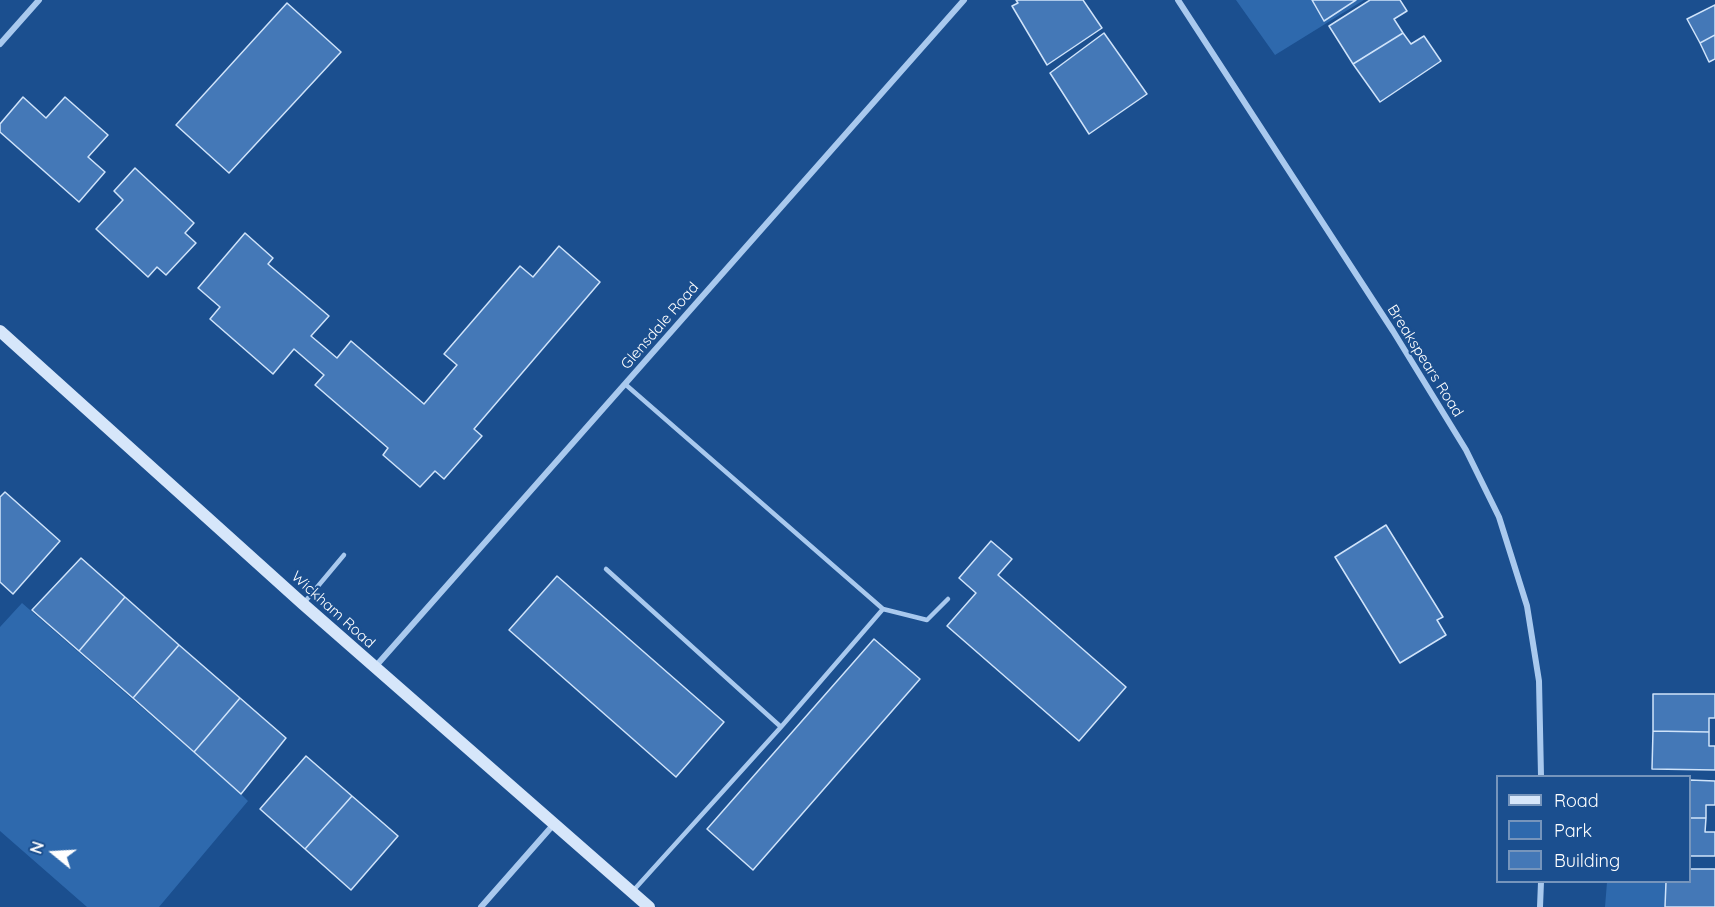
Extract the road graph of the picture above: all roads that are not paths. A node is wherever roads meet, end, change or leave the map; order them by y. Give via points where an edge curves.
1 (39, 0) edge
2 (964, 0) edge
3 (1178, 0) edge
4 (0, 44) edge
5 (0, 331) edge
6 (625, 384) junction
7 (344, 555) dead end
8 (606, 569) dead end
9 (948, 599) dead end
10 (303, 604) junction
11 (883, 609) junction
12 (375, 667) junction
13 (781, 727) junction
14 (1541, 775) edge
15 (554, 824) junction
16 (1541, 883) edge
17 (632, 892) junction
18 (481, 907) edge
19 (649, 907) edge
20 (1540, 907) edge

1 - 4 street
2 - 6 street, Glensdale Road
3 - 14 street, Breakspears Road via 1405,351 1466,450 1499,517 1527,606 1539,681
5 - 10 street, Wickham Road
6 - 11 lane
6 - 12 street, Glensdale Road
7 - 10 lane
8 - 13 lane
9 - 11 lane via 927,620
10 - 12 street, Wickham Road
11 - 13 lane
12 - 15 street, Wickham Road
13 - 17 lane
15 - 17 street, Wickham Road
15 - 18 street
16 - 20 street
17 - 19 street, Wickham Road

